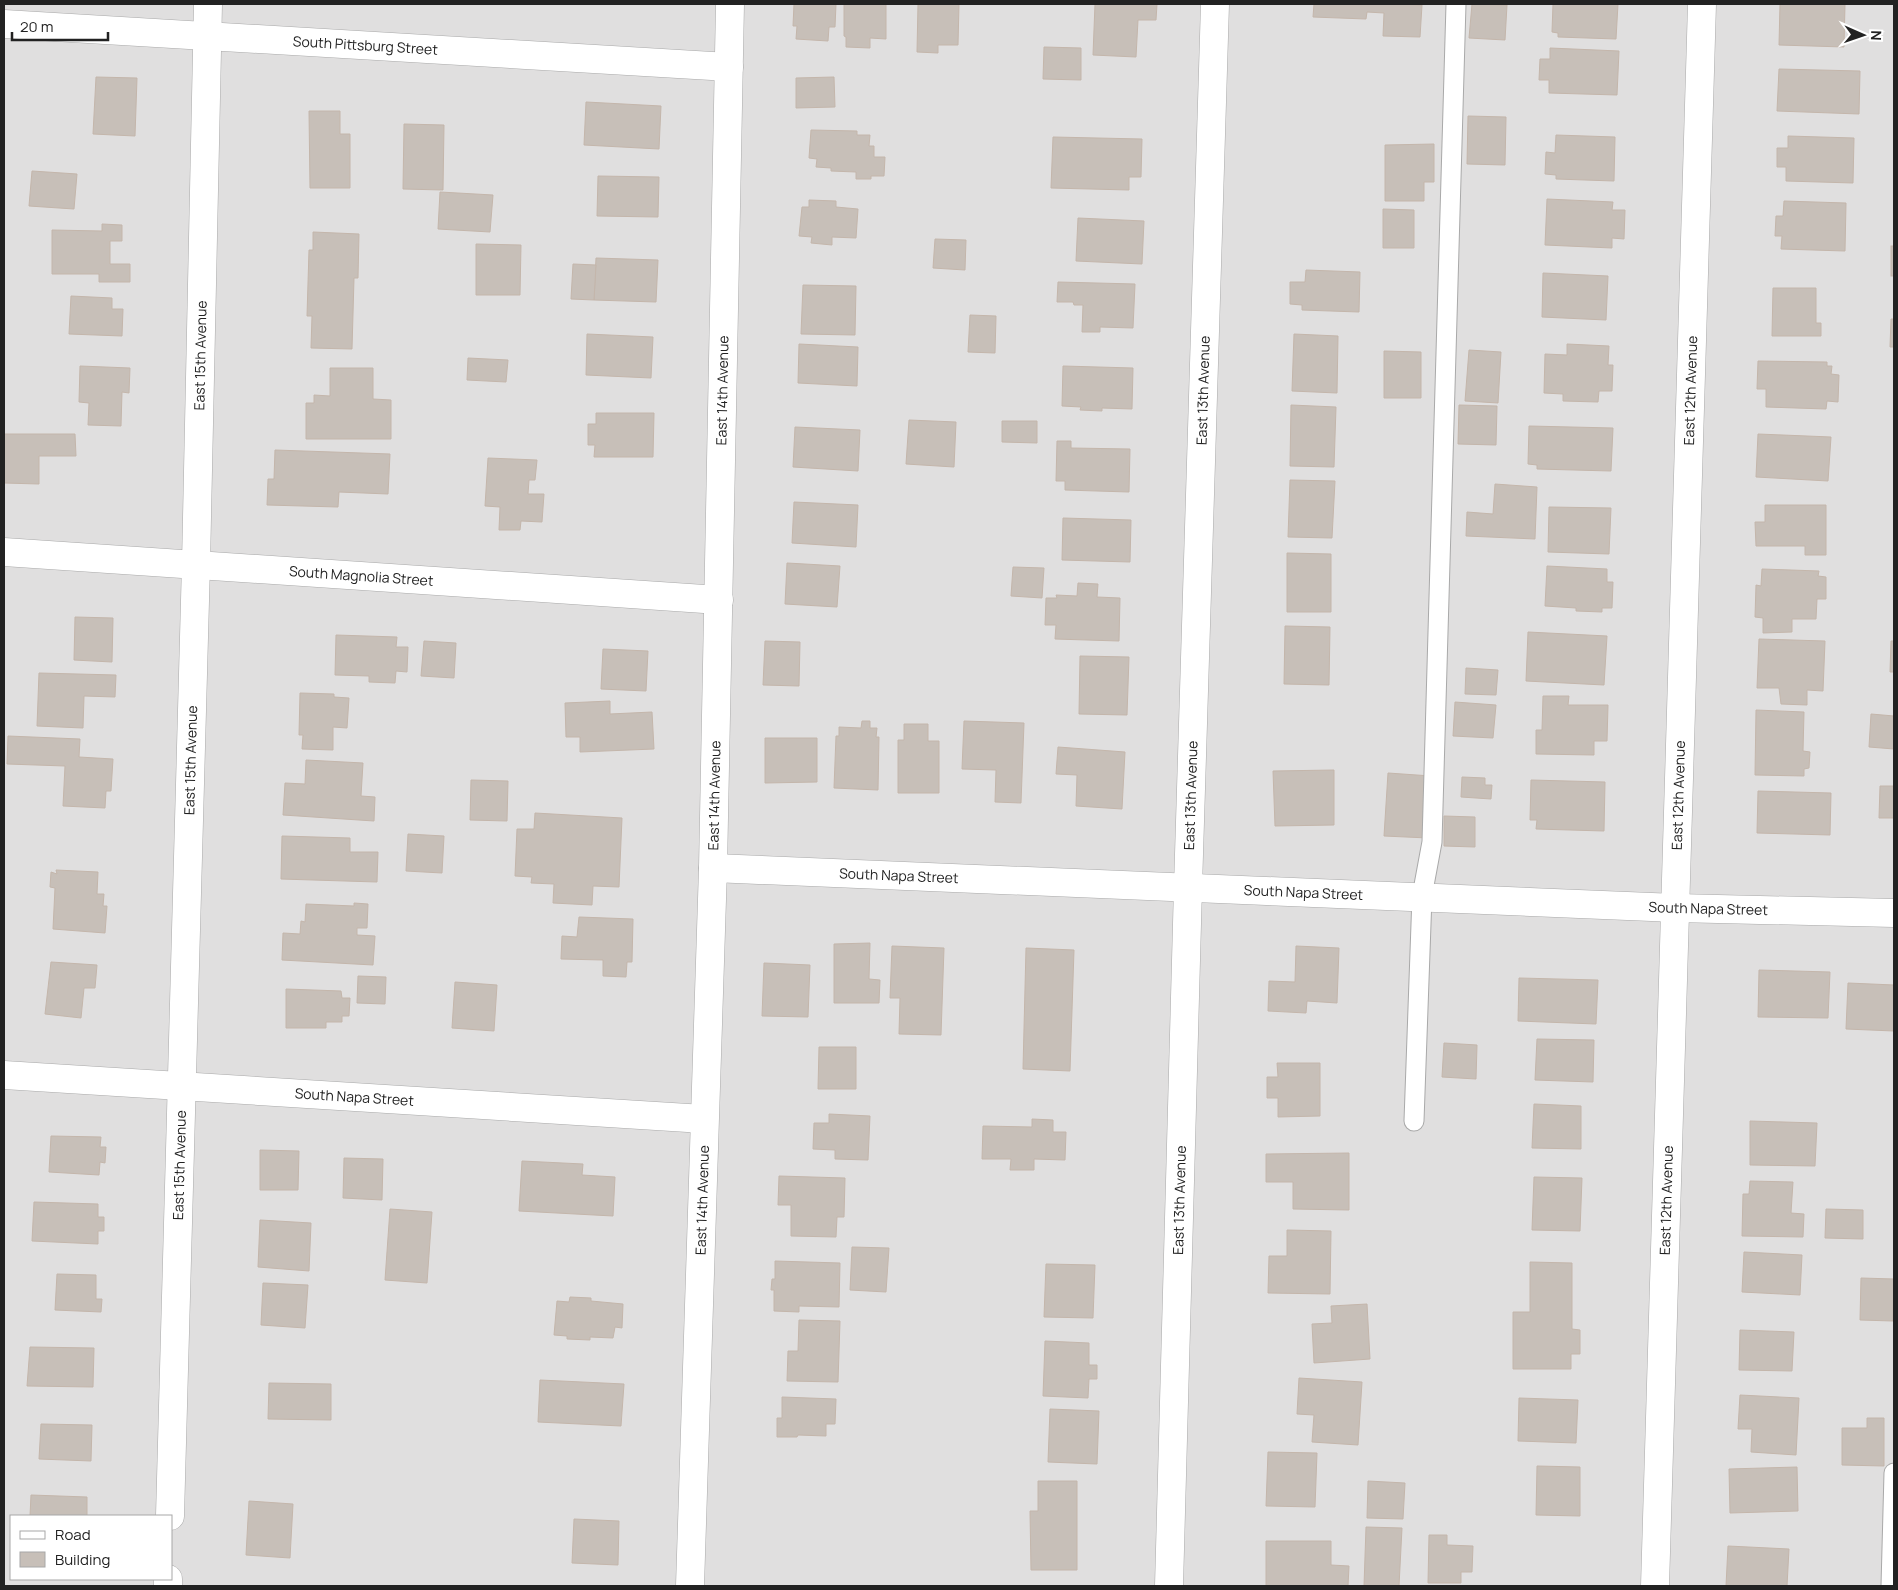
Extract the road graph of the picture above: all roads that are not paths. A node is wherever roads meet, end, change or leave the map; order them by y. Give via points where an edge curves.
1 (208, 4) edge
2 (730, 4) edge
3 (1215, 4) edge
4 (1456, 4) edge
5 (1702, 4) edge
6 (4, 24) edge
7 (207, 36) junction
8 (729, 66) junction
9 (4, 552) edge
10 (196, 564) junction
11 (719, 600) junction
12 (713, 868) junction
13 (1188, 886) junction
14 (1422, 896) junction
15 (1676, 908) junction
16 (1894, 913) edge
17 (4, 1075) edge
18 (182, 1085) junction
19 (704, 1119) junction
20 (1414, 1121) dead end
21 (1894, 1473) edge
22 (170, 1515) edge
23 (690, 1586) edge
24 (1169, 1586) edge
25 (1655, 1586) edge
26 (1891, 1586) edge

1 - 7 street, East 15th Avenue
2 - 8 street, East 14th Avenue
3 - 13 street, East 13th Avenue
4 - 14 lane via 1432,842
5 - 15 street, East 12th Avenue
6 - 7 street, South Pittsburg Street
7 - 8 street, South Pittsburg Street
7 - 10 street, East 15th Avenue
8 - 11 street, East 14th Avenue
9 - 10 street, South Magnolia Street
10 - 11 street, South Magnolia Street
10 - 18 street, East 15th Avenue
11 - 12 street, East 14th Avenue
12 - 13 street, South Napa Street
12 - 19 street, East 14th Avenue
13 - 14 street, South Napa Street
13 - 24 street, East 13th Avenue
14 - 15 street, South Napa Street
14 - 20 lane
15 - 16 street, South Napa Street
15 - 25 street, East 12th Avenue
17 - 18 street, South Napa Street
18 - 19 street, South Napa Street
18 - 22 street, East 15th Avenue
19 - 23 street, East 14th Avenue
21 - 26 lane

